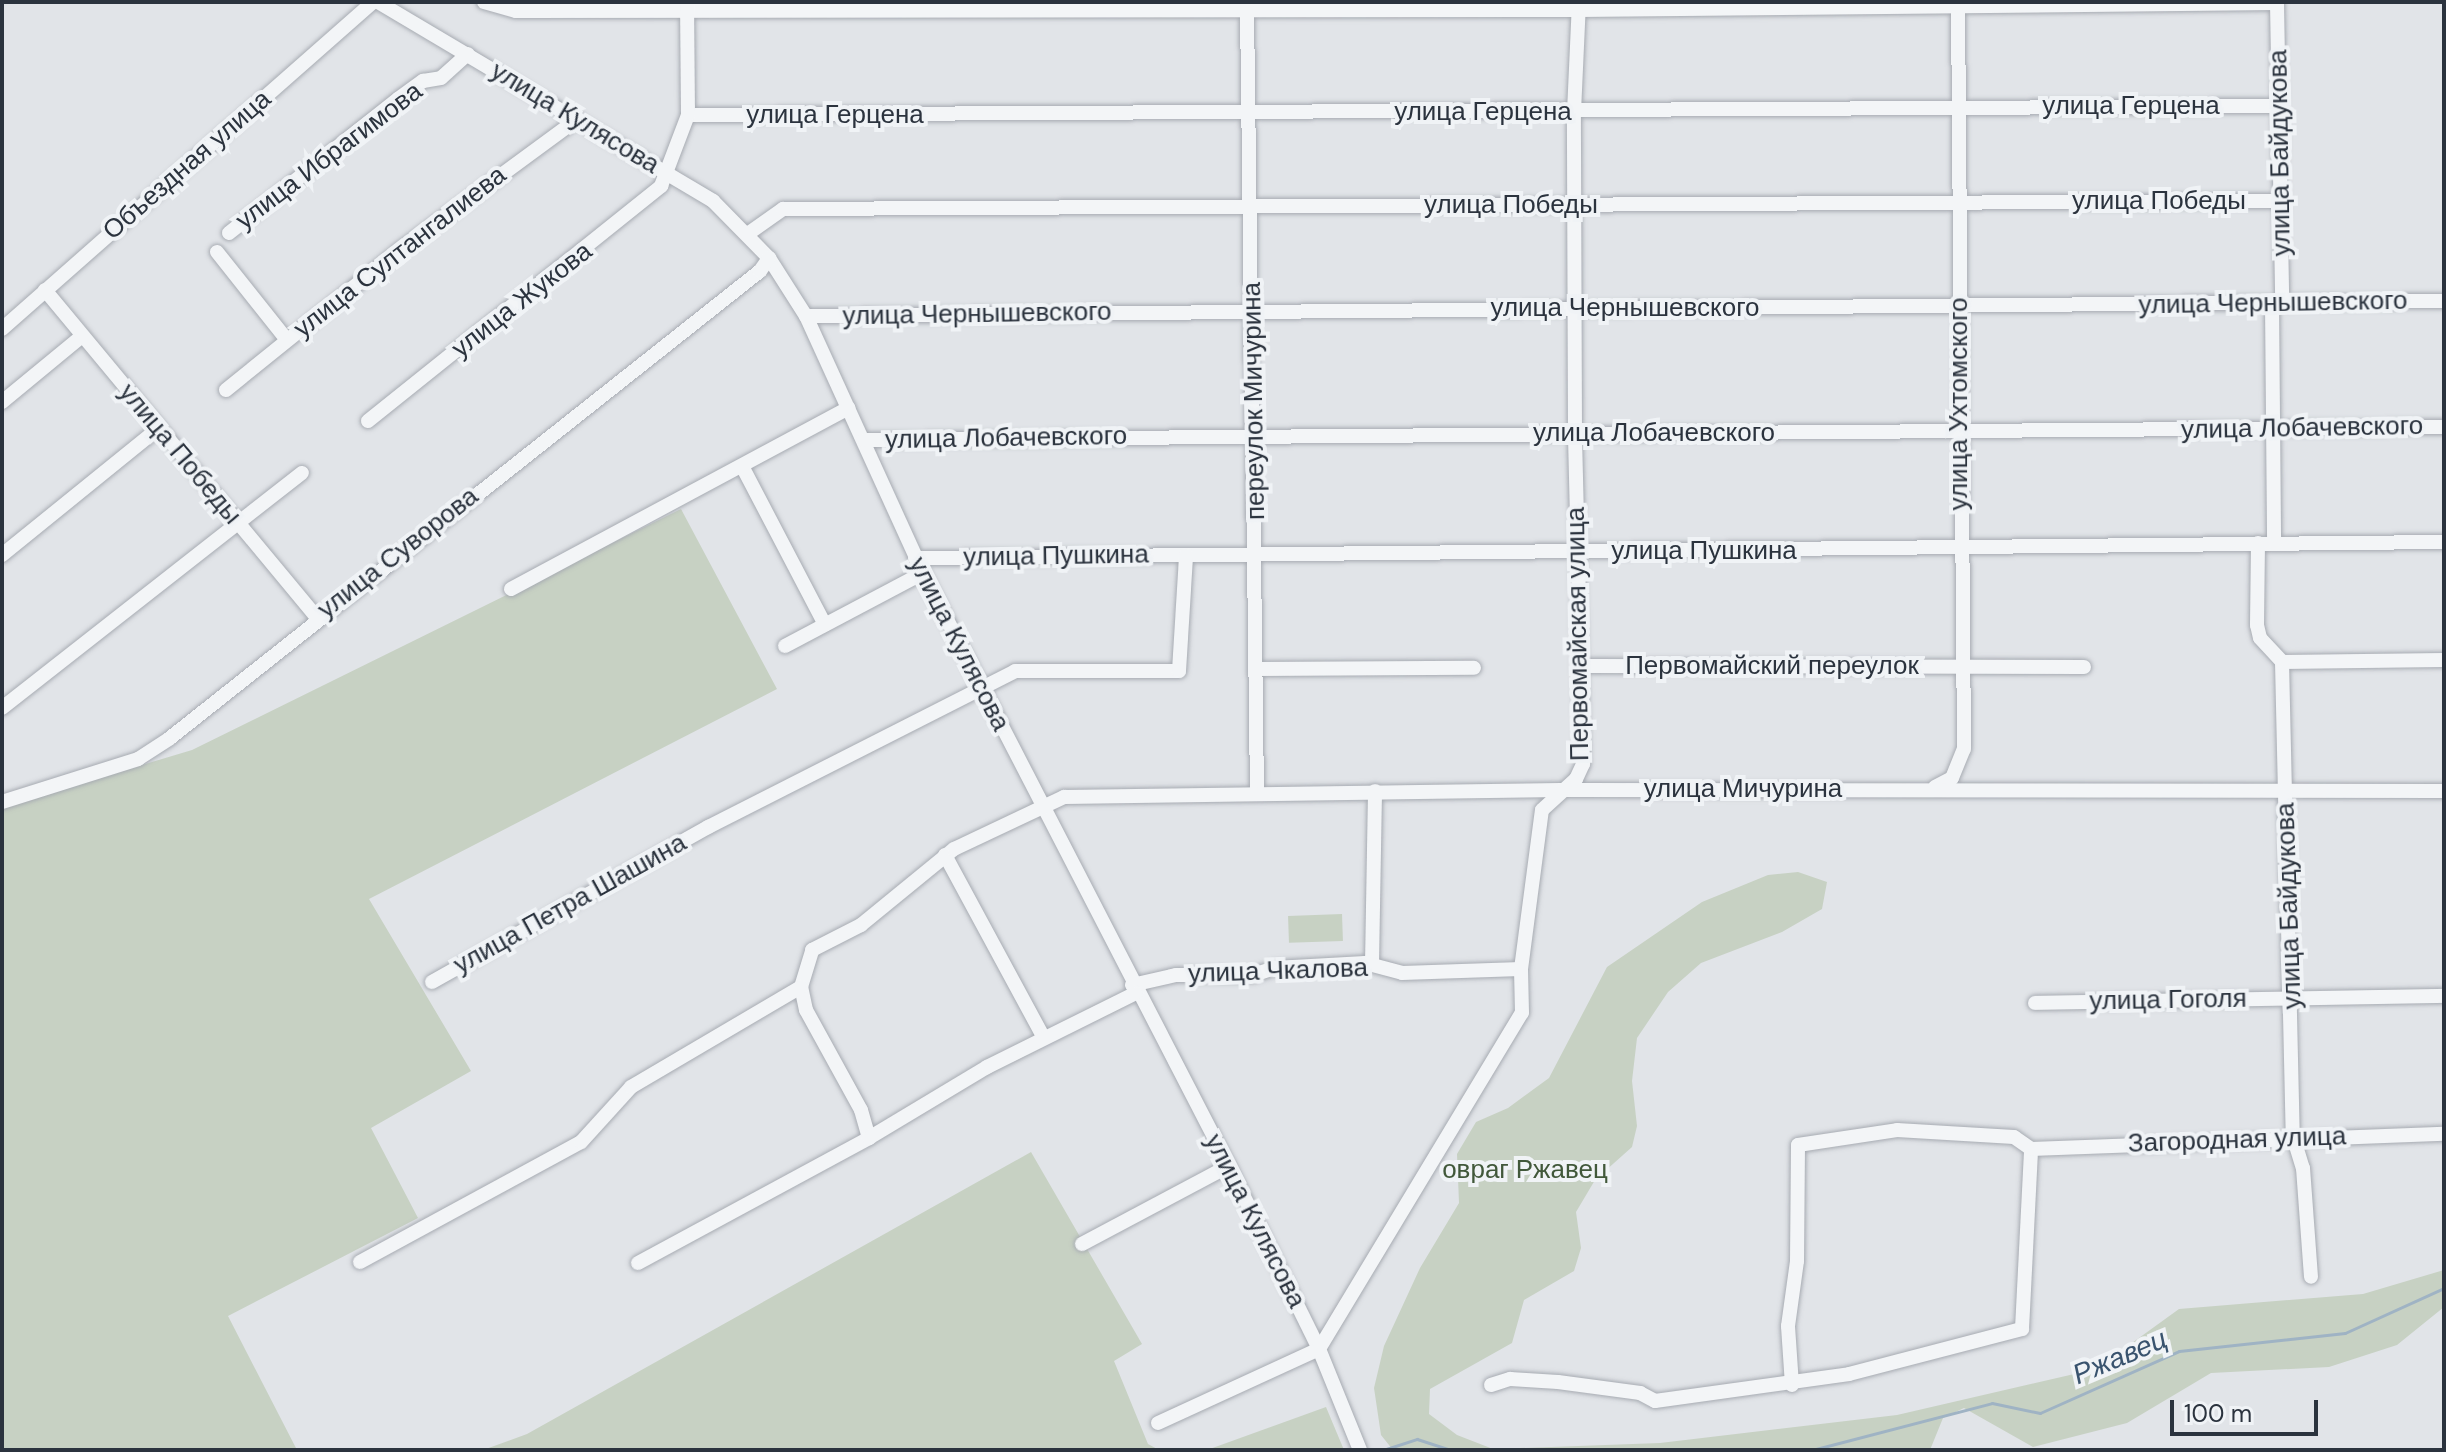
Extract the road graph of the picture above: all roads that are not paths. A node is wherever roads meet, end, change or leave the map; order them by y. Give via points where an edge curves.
1 (376, 2) edge
2 (484, 2) edge
3 (2277, 3) edge
4 (1958, 4) edge
5 (687, 6) edge
6 (1168, 6) edge
7 (1579, 6) edge
8 (1247, 9) junction
9 (468, 54) junction
10 (1957, 106) junction
11 (2277, 106) junction
12 (1574, 112) junction
13 (1249, 114) junction
14 (688, 115) junction
15 (578, 119) junction
16 (665, 172) junction
17 (1957, 201) junction
18 (2281, 201) junction
19 (1575, 205) junction
20 (1252, 206) junction
21 (229, 233) dead end
22 (749, 233) junction
23 (217, 252) dead end
24 (769, 258) junction
25 (45, 290) junction
26 (2444, 301) edge
27 (2277, 303) junction
28 (1575, 307) junction
29 (1958, 307) junction
30 (1253, 311) junction
31 (806, 316) junction
32 (2, 329) edge
33 (82, 336) junction
34 (287, 340) junction
35 (226, 390) dead end
36 (2, 402) edge
37 (849, 408) junction
38 (368, 421) dead end
39 (2444, 427) edge
40 (159, 428) junction
41 (2271, 429) junction
42 (1959, 431) junction
43 (1575, 434) junction
44 (1254, 435) junction
45 (865, 440) junction
46 (742, 466) junction
47 (302, 473) dead end
48 (238, 524) junction
49 (2444, 542) edge
50 (2266, 543) junction
51 (1959, 550) junction
52 (1577, 552) junction
53 (1255, 554) junction
54 (2, 555) edge
55 (1186, 555) junction
56 (915, 558) junction
57 (923, 573) junction
58 (511, 589) dead end
59 (316, 617) junction
60 (825, 625) junction
61 (785, 646) dead end
62 (2444, 660) edge
63 (2282, 662) junction
64 (1583, 666) junction
65 (1962, 667) junction
66 (2084, 667) dead end
67 (1474, 668) dead end
68 (1256, 669) junction
69 (979, 686) junction
70 (2, 708) edge
71 (1931, 789) junction
72 (1561, 790) junction
73 (1375, 791) junction
74 (2444, 791) edge
75 (1257, 792) junction
76 (2285, 792) junction
77 (2, 802) edge
78 (1043, 805) junction
79 (945, 855) junction
80 (1372, 964) junction
81 (1521, 969) junction
82 (432, 982) dead end
83 (801, 987) junction
84 (1134, 989) junction
85 (2444, 996) edge
86 (2293, 997) junction
87 (2035, 1003) dead end
88 (1044, 1038) junction
89 (2444, 1134) edge
90 (2293, 1136) junction
91 (869, 1138) junction
92 (2031, 1149) junction
93 (1229, 1166) junction
94 (1082, 1244) dead end
95 (360, 1262) dead end
96 (638, 1263) dead end
97 (2311, 1277) dead end
98 (1319, 1349) junction
99 (1491, 1385) dead end
100 (1792, 1385) junction
101 (1158, 1423) dead end
102 (1360, 1450) edge

1 - 9 street, улица Кулясова
1 - 25 street, Объездная улица
2 - 5 street via 516,11
3 - 4 street
3 - 11 street, улица Байдукова
4 - 7 street
4 - 10 street, улица Ухтомского
5 - 6 street
5 - 14 street
6 - 8 street
7 - 8 street
7 - 12 street, Первомайская улица
8 - 13 street, переулок Мичурина
9 - 15 street, улица Кулясова
9 - 21 street, улица Ибрагимова via 441,78 423,81 398,99
10 - 11 street, улица Герцена
10 - 12 street, улица Герцена
10 - 17 street, улица Ухтомского
11 - 18 street, улица Байдукова
12 - 13 street, улица Герцена
12 - 19 street, Первомайская улица
13 - 14 street, улица Герцена
13 - 20 street, переулок Мичурина
14 - 16 street, улица Жукова
15 - 16 street, улица Кулясова
15 - 34 street, улица Султангалиева
16 - 22 street, улица Кулясова via 713,201
16 - 38 street, улица Жукова via 653,197
17 - 18 street, улица Победы
17 - 19 street, улица Победы
17 - 29 street, улица Ухтомского
18 - 27 street, улица Байдукова
19 - 20 street, улица Победы
19 - 28 street, Первомайская улица
20 - 22 street, улица Победы via 783,209
20 - 30 street, переулок Мичурина
22 - 24 street, улица Кулясова
23 - 34 street
24 - 31 street, улица Кулясова
24 - 59 street, улица Суворова via 760,271
25 - 32 street, Объездная улица
25 - 33 street, улица Победы
26 - 27 street, улица Чернышевского
27 - 29 street, улица Чернышевского
27 - 41 street, улица Байдукова
28 - 29 street, улица Чернышевского
28 - 30 street, улица Чернышевского
28 - 43 street, Первомайская улица
29 - 42 street, улица Ухтомского
30 - 31 street, улица Чернышевского
30 - 44 street, переулок Мичурина
31 - 37 street, улица Кулясова
33 - 36 street
33 - 40 street, улица Победы
34 - 35 street, улица Султангалиева
37 - 45 street, улица Кулясова
37 - 46 street
39 - 41 street, улица Лобачевского
40 - 48 street, улица Победы
40 - 54 street
41 - 42 street, улица Лобачевского
41 - 50 street, улица Байдукова
42 - 43 street, улица Лобачевского
42 - 51 street, улица Ухтомского
43 - 44 street, улица Лобачевского
43 - 52 street, Первомайская улица
44 - 45 street, улица Лобачевского
44 - 53 street, переулок Мичурина
45 - 56 street, улица Кулясова
46 - 58 street
46 - 60 street
47 - 48 street
48 - 59 street, улица Победы
48 - 70 street
49 - 50 street, улица Пушкина
50 - 51 street, улица Пушкина
50 - 63 street, улица Байдукова via 2257,625 2260,638
51 - 52 street, улица Пушкина
51 - 65 street, улица Ухтомского
52 - 53 street, улица Пушкина
52 - 64 street, Первомайская улица
53 - 55 street, улица Пушкина
53 - 68 street, переулок Мичурина
55 - 56 street, улица Пушкина
55 - 69 street, улица Петра Шашина via 1179,671 1015,671
56 - 57 street, улица Кулясова
57 - 60 street
57 - 69 street, улица Кулясова
59 - 77 street, улица Суворова via 138,759
60 - 61 street
62 - 63 street
63 - 76 street, улица Байдукова
64 - 65 street, Первомайский переулок
64 - 72 street, Первомайская улица via 1583,764 1576,779
65 - 66 street, Первомайский переулок
65 - 71 street, улица Ухтомского via 1962,759 1952,778
67 - 68 street
68 - 75 street, переулок Мичурина
69 - 78 street, улица Кулясова
69 - 82 street, улица Петра Шашина via 708,827
71 - 72 street, улица Мичурина
71 - 76 street, улица Мичурина
72 - 73 street, улица Мичурина
72 - 81 street, Первомайская улица via 1542,810
73 - 75 street, улица Мичурина
73 - 80 street
74 - 76 street, улица Мичурина
75 - 78 street, улица Мичурина via 1064,797
76 - 86 street, улица Байдукова
78 - 79 street, улица Мичурина
78 - 84 street, улица Кулясова
79 - 83 street, улица Мичурина via 861,925 812,950
79 - 88 street
80 - 81 street, улица Чкалова via 1402,973
80 - 84 street, улица Чкалова via 1275,968 1253,975 1176,975
81 - 98 street, Первомайская улица via 1522,1013
83 - 91 street via 806,1010 861,1110
83 - 95 street via 631,1087 581,1142
84 - 88 street, улица Чкалова
84 - 93 street, улица Кулясова
85 - 86 street, улица Гоголя
86 - 87 street, улица Гоголя
86 - 90 street, улица Байдукова
88 - 91 street, улица Чкалова
89 - 90 street, Загородная улица
90 - 92 street, Загородная улица
90 - 97 street, улица Байдукова via 2303,1168
91 - 96 street, улица Чкалова
92 - 100 street via 2022,1329
92 - 100 street, Загородная улица via 2014,1137 1897,1130 1798,1145 1797,1261 1788,1326
93 - 94 street
93 - 98 street, улица Кулясова
98 - 101 street
98 - 102 street, улица Кулясова
99 - 100 street via 1510,1379 1570,1383 1640,1393 1655,1401

